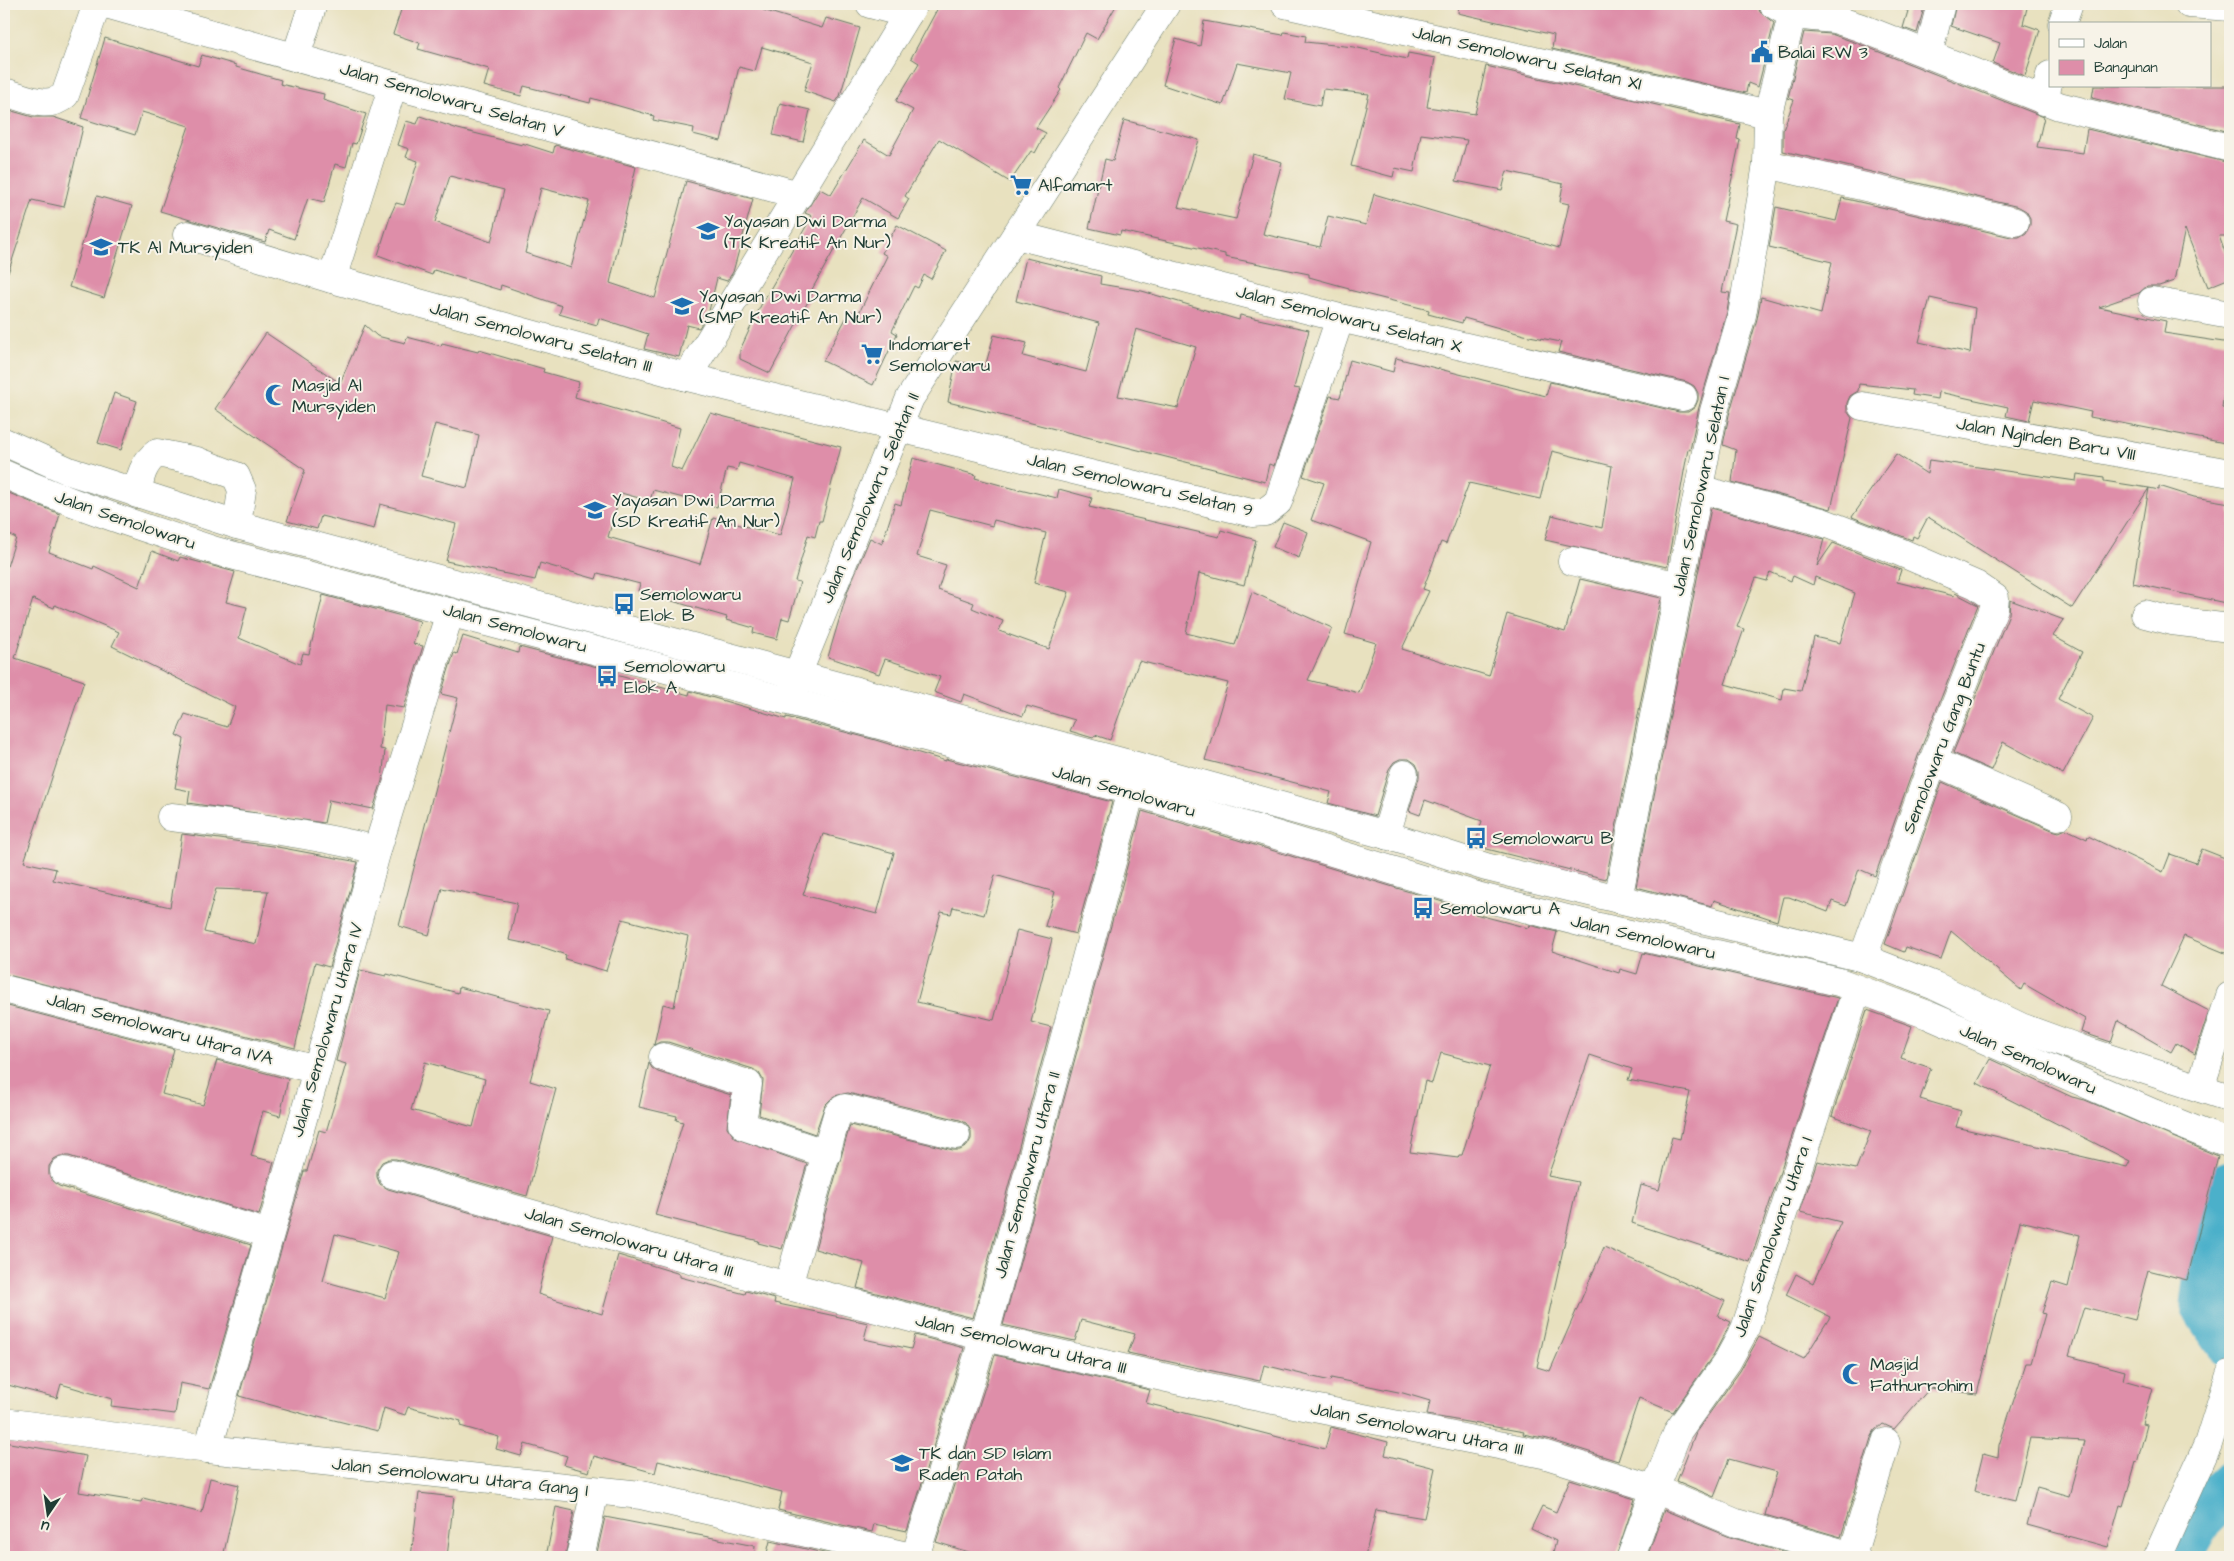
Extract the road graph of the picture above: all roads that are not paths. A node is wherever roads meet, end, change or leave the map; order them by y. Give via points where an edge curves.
1 (97, 4) edge
2 (106, 4) edge
3 (313, 4) edge
4 (870, 4) edge
5 (1166, 4) edge
6 (1285, 4) edge
7 (1940, 4) edge
8 (2069, 4) edge
9 (2189, 4) edge
10 (2230, 6) edge
11 (911, 9) edge
12 (1783, 10) edge
13 (2063, 22) edge
14 (1928, 54) junction
15 (296, 56) junction
16 (2049, 79) edge
17 (393, 85) junction
18 (4, 92) edge
19 (2044, 101) junction
20 (1768, 114) junction
21 (2230, 148) edge
22 (1767, 164) junction
23 (799, 195) junction
24 (2015, 222) dead end
25 (187, 235) dead end
26 (1016, 235) junction
27 (332, 279) junction
28 (2152, 301) dead end
29 (2230, 316) edge
30 (1340, 318) junction
31 (687, 377) junction
32 (1683, 397) dead end
33 (1862, 406) dead end
34 (898, 428) junction
35 (4, 442) edge
36 (69, 471) junction
37 (2230, 473) edge
38 (4, 474) edge
39 (1699, 489) junction
40 (137, 494) junction
41 (60, 499) junction
42 (237, 525) junction
43 (1572, 560) dead end
44 (1679, 586) junction
45 (450, 612) junction
46 (2145, 614) dead end
47 (2230, 628) edge
48 (793, 687) junction
49 (1933, 761) junction
50 (1404, 774) dead end
51 (1131, 791) junction
52 (2058, 816) dead end
53 (171, 817) dead end
54 (1386, 836) junction
55 (377, 850) junction
56 (1486, 867) junction
57 (1477, 896) junction
58 (1618, 899) junction
59 (1863, 958) junction
60 (4, 988) edge
61 (1857, 989) junction
62 (2230, 996) edge
63 (663, 1057) dead end
64 (317, 1070) junction
65 (2200, 1088) junction
66 (2230, 1098) edge
67 (956, 1135) dead end
68 (2229, 1144) edge
69 (827, 1154) junction
70 (64, 1171) dead end
71 (392, 1174) dead end
72 (270, 1234) junction
73 (788, 1286) junction
74 (984, 1337) junction
75 (2230, 1374) edge
76 (4, 1422) edge
77 (1886, 1442) dead end
78 (208, 1449) junction
79 (1655, 1490) junction
80 (595, 1491) junction
81 (580, 1557) edge
82 (911, 1557) edge
83 (915, 1557) edge
84 (1631, 1557) edge
85 (1854, 1557) edge
86 (2157, 1557) edge

1 - 18 street via 64,95 46,103
2 - 15 street, Jalan Semolowaru Selatan V
3 - 15 street
4 - 11 street
5 - 26 street, Jalan Semolowaru Selatan II
6 - 20 street, Jalan Semolowaru Selatan XI
7 - 14 street
8 - 13 street
9 - 10 street
11 - 23 street
12 - 14 street via 1834,19
12 - 20 street, Jalan Semolowaru Selatan I
14 - 19 street
15 - 17 street, Jalan Semolowaru Selatan V
16 - 19 street
17 - 23 street, Jalan Semolowaru Selatan V
17 - 27 street
19 - 21 street
20 - 22 street, Jalan Semolowaru Selatan I
22 - 24 street
22 - 39 street, Jalan Semolowaru Selatan I via 1742,315 1714,411
23 - 31 street
25 - 27 street, Jalan Semolowaru Selatan III
26 - 30 street, Jalan Semolowaru Selatan X
26 - 34 street, Jalan Semolowaru Selatan II via 910,398
27 - 31 street, Jalan Semolowaru Selatan III
28 - 29 street
30 - 32 street, Jalan Semolowaru Selatan X
30 - 34 street, Jalan Semolowaru Selatan 9 via 1278,502 1265,512 1252,513
31 - 34 street, Jalan Semolowaru Selatan III
33 - 37 street, Jalan Nginden Baru VIII
34 - 48 street, Jalan Semolowaru Selatan II
35 - 36 street, Jalan Semolowaru
36 - 40 street, Jalan Semolowaru
36 - 41 street
38 - 41 street, Jalan Semolowaru
39 - 44 street, Jalan Semolowaru Selatan I
39 - 49 street, Semolowaru Gang Buntu via 1822,522 1900,552 1930,577 1976,585 1995,598 1994,608
40 - 42 street, Jalan Semolowaru
40 - 42 street via 142,469 157,453 211,466 236,476 242,490
41 - 45 street, Jalan Semolowaru via 216,551
42 - 48 street, Jalan Semolowaru
43 - 44 street
44 - 58 street, Jalan Semolowaru Selatan I
45 - 48 street, Jalan Semolowaru
45 - 55 street, Jalan Semolowaru Utara IV
46 - 47 street via 2172,621
48 - 51 street, Jalan Semolowaru
48 - 54 street, Jalan Semolowaru via 1133,765
49 - 52 street
49 - 59 street, Semolowaru Gang Buntu
50 - 54 street
51 - 57 street, Jalan Semolowaru
51 - 74 street, Jalan Semolowaru Utara II
53 - 55 street via 295,833
54 - 56 street, Jalan Semolowaru
55 - 64 street, Jalan Semolowaru Utara IV
56 - 57 street
56 - 58 street, Jalan Semolowaru
57 - 61 street, Jalan Semolowaru via 1839,982
58 - 59 street, Jalan Semolowaru
59 - 65 street, Jalan Semolowaru via 1935,986 2021,1026
60 - 64 street, Jalan Semolowaru Utara IVA
61 - 68 street, Jalan Semolowaru via 1928,1015
61 - 79 street, Jalan Semolowaru Utara I via 1746,1329 1678,1431
62 - 65 street
63 - 69 street via 748,1084 742,1123 746,1127
64 - 72 street, Jalan Semolowaru Utara IV
65 - 66 street, Jalan Semolowaru
67 - 69 street via 845,1108 837,1115
69 - 73 street
70 - 72 street
71 - 73 street, Jalan Semolowaru Utara III
72 - 78 street, Jalan Semolowaru Utara IV
73 - 74 street, Jalan Semolowaru Utara III
74 - 79 street, Jalan Semolowaru Utara III via 1194,1384 1543,1454
74 - 83 street, Jalan Semolowaru Utara II
75 - 86 street via 2208,1444
76 - 78 street, Jalan Semolowaru Utara Gang I
77 - 85 street
78 - 80 street, Jalan Semolowaru Utara Gang I
79 - 84 street, Jalan Semolowaru Utara I
79 - 85 street, Jalan Semolowaru Utara III via 1736,1523
80 - 81 street
80 - 82 street, Jalan Semolowaru Utara Gang I via 641,1495

